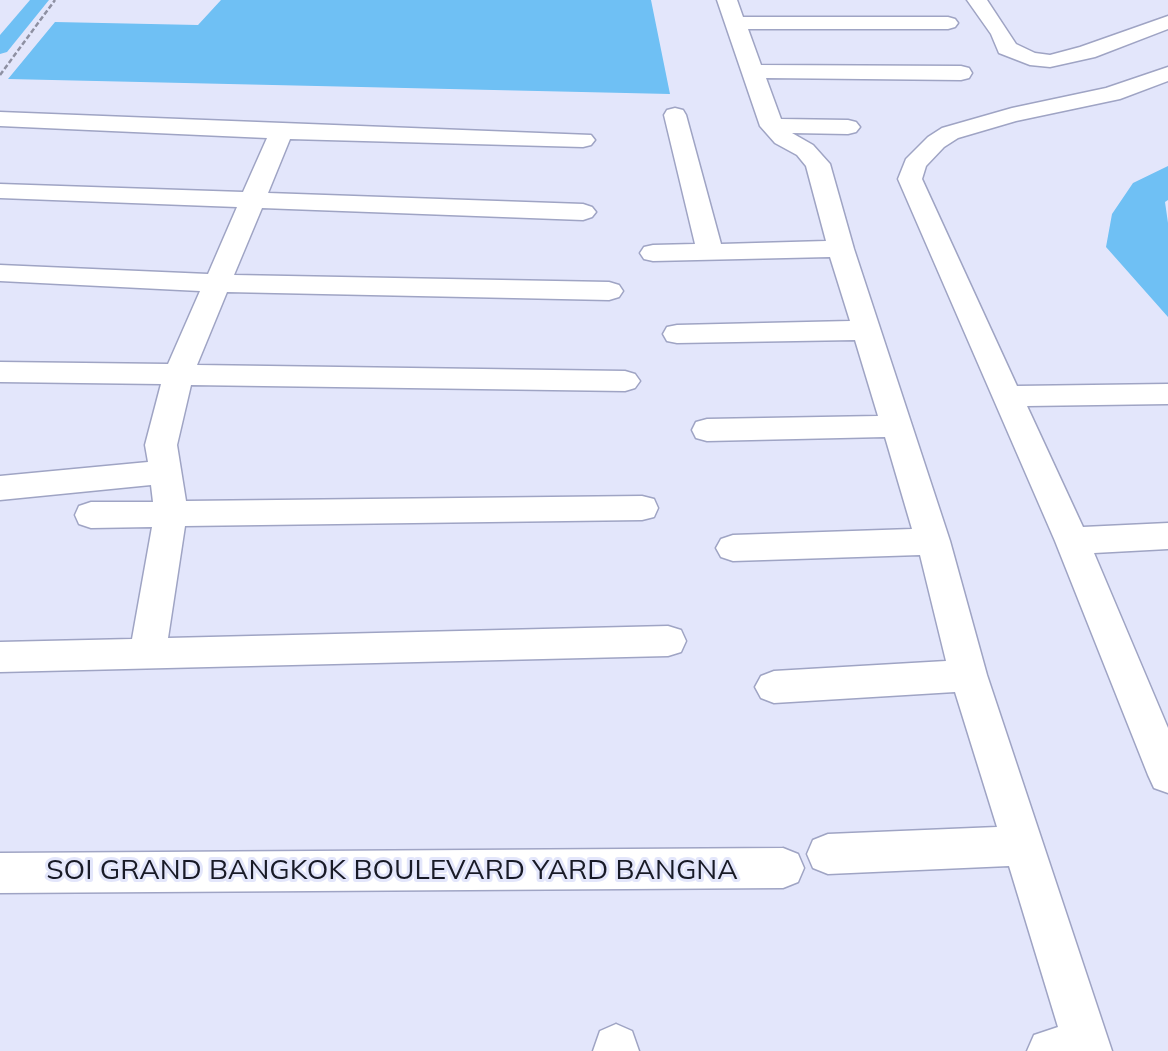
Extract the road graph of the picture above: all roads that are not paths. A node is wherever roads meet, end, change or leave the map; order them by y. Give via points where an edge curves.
1 (977, 0) edge
2 (731, 11) edge
3 (1168, 22) edge
4 (948, 23) dead end
5 (751, 71) junction
6 (961, 73) dead end
7 (1168, 74) edge
8 (675, 116) dead end
9 (0, 119) edge
10 (772, 126) junction
11 (849, 127) dead end
12 (281, 132) junction
13 (583, 139) dead end
14 (0, 191) edge
15 (254, 200) junction
16 (583, 212) dead end
17 (841, 249) junction
18 (710, 251) junction
19 (653, 253) dead end
20 (0, 273) edge
21 (217, 283) junction
22 (609, 291) dead end
23 (868, 330) junction
24 (677, 334) dead end
25 (0, 372) edge
26 (178, 376) junction
27 (625, 381) dead end
28 (1168, 394) edge
29 (1007, 396) junction
30 (897, 426) junction
31 (707, 430) dead end
32 (163, 472) junction
33 (0, 488) edge
34 (642, 508) dead end
35 (171, 513) junction
36 (91, 515) dead end
37 (1168, 536) edge
38 (933, 541) junction
39 (1072, 541) junction
40 (733, 548) dead end
41 (668, 641) dead end
42 (148, 652) junction
43 (0, 657) edge
44 (968, 675) junction
45 (774, 687) dead end
46 (1168, 775) edge
47 (1024, 846) junction
48 (828, 854) dead end
49 (783, 869) dead end
50 (0, 873) edge
51 (1075, 1050) edge

1 - 3 street via 1007,48 1030,59 1050,61 1087,52
2 - 4 street
2 - 5 street
5 - 6 street
5 - 10 street
7 - 29 street via 1112,94 950,133 915,164 910,179
8 - 18 street
9 - 12 street
10 - 11 street
10 - 17 street via 818,164
12 - 13 street
12 - 15 street
14 - 15 street
15 - 16 street
15 - 21 street
17 - 18 street
17 - 23 street
18 - 19 street
20 - 21 street
21 - 22 street
21 - 26 street
23 - 24 street
23 - 30 street
25 - 26 street
26 - 27 street
26 - 32 street via 161,445
28 - 29 street
29 - 39 street
30 - 31 street
30 - 38 street
32 - 33 street
32 - 35 street
34 - 35 street
35 - 36 street
35 - 42 street
37 - 39 street
38 - 40 street
38 - 44 street
39 - 46 street
41 - 42 street
42 - 43 street
44 - 45 street
44 - 47 street
47 - 48 street
47 - 51 street
49 - 50 street, SOI GRAND BANGKOK BOULEVARD YARD BANGNA

